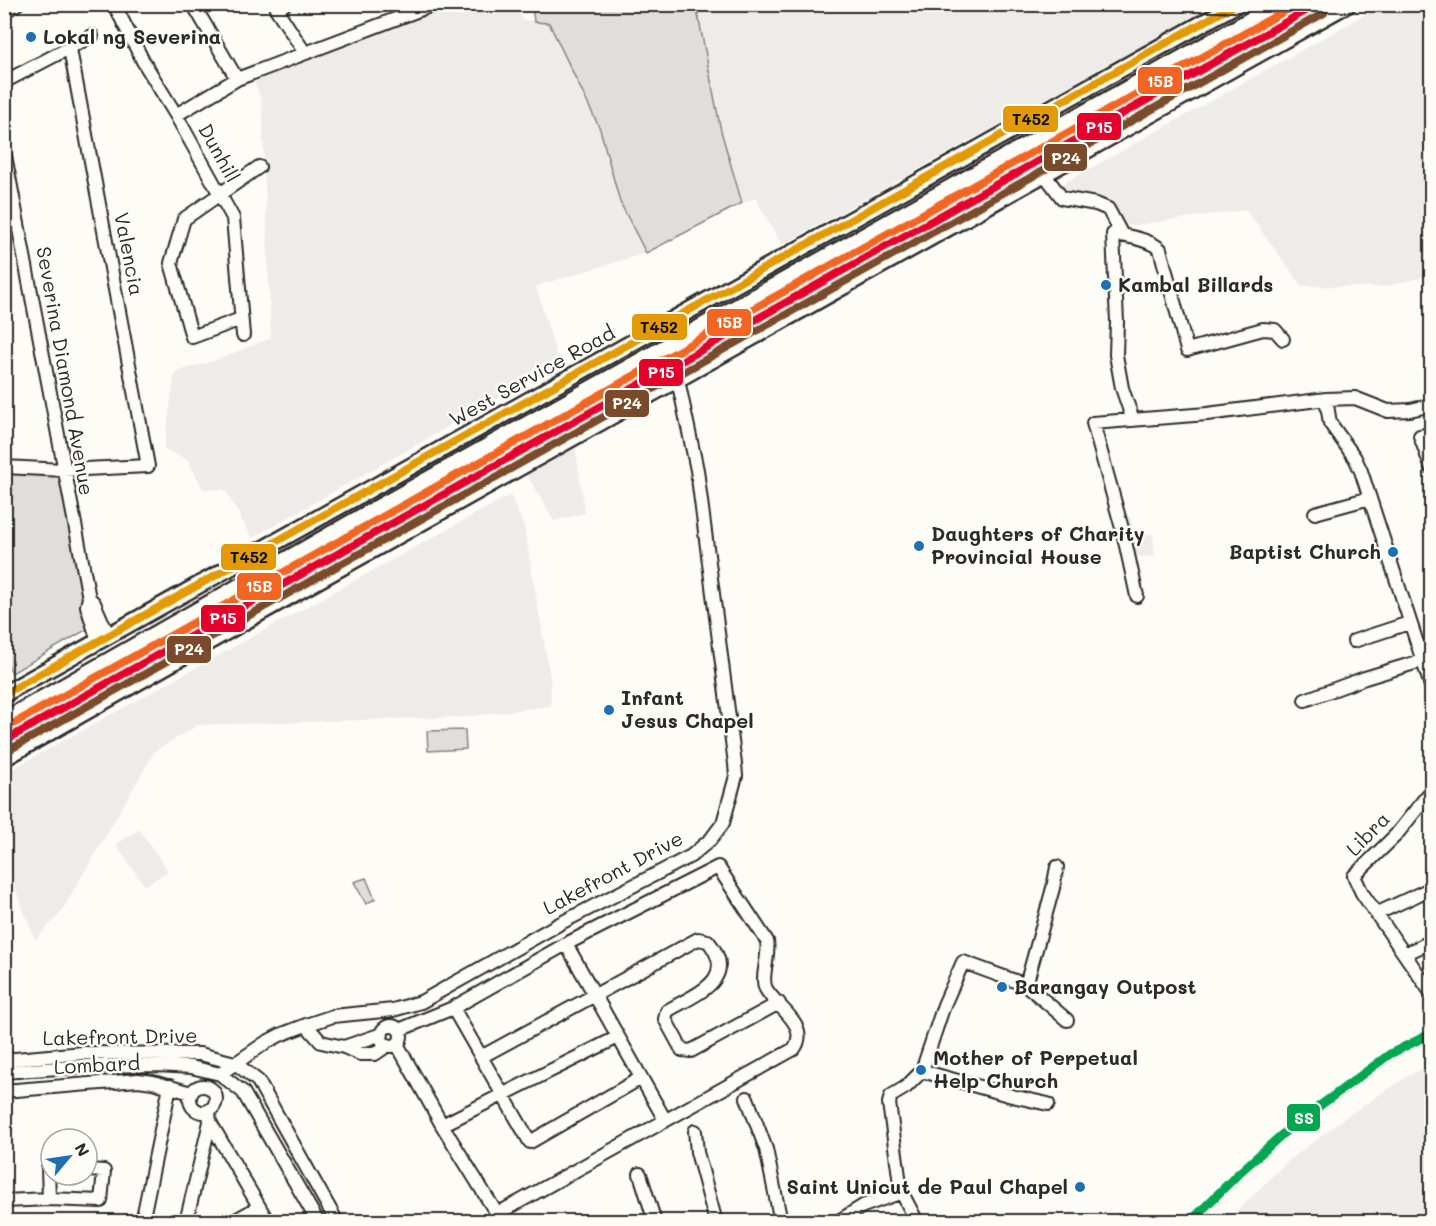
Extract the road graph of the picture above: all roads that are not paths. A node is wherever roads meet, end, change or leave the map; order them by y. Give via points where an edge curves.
1 (17, 4) edge
2 (114, 4) edge
3 (193, 4) edge
4 (285, 4) edge
5 (435, 4) edge
6 (1237, 4) edge
7 (1264, 4) edge
8 (1280, 4) edge
9 (1305, 4) edge
10 (1319, 4) edge
11 (1348, 4) edge
12 (4, 12) edge
13 (92, 36) dead end
14 (70, 49) junction
15 (305, 53) junction
16 (237, 80) junction
17 (4, 82) edge
18 (176, 115) junction
19 (4, 150) edge
20 (260, 167) dead end
21 (1044, 174) junction
22 (220, 194) junction
23 (1122, 235) junction
24 (241, 319) junction
25 (243, 335) dead end
26 (1283, 339) dead end
27 (678, 380) junction
28 (1326, 399) junction
29 (1431, 405) edge
30 (1132, 420) junction
31 (1426, 435) edge
32 (4, 467) edge
33 (1431, 469) edge
34 (64, 470) junction
35 (1370, 498) junction
36 (1315, 513) dead end
37 (1137, 596) dead end
38 (1409, 623) junction
39 (103, 638) junction
40 (1354, 640) dead end
41 (1421, 661) junction
42 (1431, 689) edge
43 (4, 694) edge
44 (1305, 700) dead end
45 (4, 709) edge
46 (4, 721) edge
47 (4, 734) edge
48 (4, 741) edge
49 (4, 758) edge
50 (1431, 794) edge
51 (1057, 867) dead end
52 (1431, 888) edge
53 (1378, 913) junction
54 (1431, 941) edge
55 (566, 944) junction
56 (1405, 954) junction
57 (1026, 985) junction
58 (1431, 994) edge
59 (594, 995) junction
60 (779, 1003) junction
61 (453, 1008) junction
62 (1067, 1020) dead end
63 (306, 1025) junction
64 (399, 1030) junction
65 (618, 1037) junction
66 (389, 1041) junction
67 (344, 1047) junction
68 (481, 1057) junction
69 (4, 1060) edge
70 (236, 1064) junction
71 (921, 1071) junction
72 (4, 1072) edge
73 (220, 1074) junction
74 (641, 1078) junction
75 (170, 1086) junction
76 (4, 1091) edge
77 (191, 1093) junction
78 (501, 1095) junction
79 (747, 1098) dead end
80 (1048, 1104) dead end
81 (209, 1116) junction
82 (665, 1120) junction
83 (442, 1125) junction
84 (695, 1131) dead end
85 (99, 1171) edge
86 (640, 1174) dead end
87 (49, 1187) edge
88 (902, 1192) junction
89 (49, 1199) junction
90 (4, 1201) edge
91 (259, 1207) junction
92 (142, 1221) edge
93 (186, 1221) edge
94 (232, 1221) edge
95 (268, 1221) edge
96 (318, 1221) edge
97 (337, 1221) edge
98 (655, 1221) edge
99 (716, 1221) edge
100 (781, 1221) edge
101 (837, 1221) edge
102 (917, 1221) edge

1 - 12 street
2 - 18 street, Dunhill
3 - 16 street
4 - 15 street via 277,10
5 - 15 street
6 - 39 main road, West Service Road
7 - 45 highway
8 - 46 highway
9 - 47 highway
10 - 48 highway
11 - 21 main road
13 - 14 street
14 - 17 street
14 - 34 street, Valencia via 148,466
15 - 16 street
16 - 18 street
18 - 22 street, Dunhill
19 - 34 street, Severina Diamond Avenue
20 - 22 street
21 - 23 street via 1062,198 1108,209
21 - 27 main road
22 - 24 street, Dunhill via 232,218
22 - 24 street via 184,219 172,270 192,337
23 - 26 street via 1160,249 1187,350 1263,329 1275,330
23 - 30 street via 1113,234 1112,238 1116,355
24 - 25 street, Dunhill
27 - 49 main road
27 - 63 street, Lakefront Drive via 697,470 735,764 736,776 723,822 711,840 691,856 421,1002 393,1010 333,1016
28 - 29 street via 1355,398 1388,411
28 - 30 street
28 - 35 street via 1330,423 1361,471
30 - 37 street via 1093,423
31 - 33 street
32 - 34 street
34 - 39 street, Severina Diamond Avenue via 89,598 94,603
35 - 36 street
35 - 38 street
38 - 40 street
38 - 41 street
39 - 43 main road, West Service Road
41 - 42 street
41 - 44 street
50 - 53 street, Libra via 1354,876
51 - 57 street
52 - 53 street
53 - 56 street, Libra
54 - 56 street
55 - 59 street
55 - 60 street via 718,867 767,941 764,983
55 - 61 street
56 - 58 street, Libra
57 - 62 street
57 - 71 street via 963,962
59 - 60 street via 698,939 708,941 716,950 718,973 715,982 665,1014 682,1050 691,1051
59 - 65 street
59 - 68 street
60 - 82 street via 799,1033 794,1049
61 - 64 street
61 - 68 street
63 - 67 street via 321,1042
63 - 70 street, Lakefront Drive via 280,1035
64 - 66 street via 401,1037
64 - 66 street via 391,1026 385,1029
65 - 74 street
65 - 78 street
66 - 67 street
66 - 67 street via 375,1054 360,1054
66 - 83 street
68 - 78 street
69 - 70 street, Lakefront Drive via 83,1053 200,1054
70 - 73 street, Lakefront Drive
70 - 97 street, Lakefront Drive via 258,1081
71 - 80 street
71 - 88 street via 891,1096 889,1103
72 - 73 street, Lakefront Drive via 158,1065 191,1066
73 - 96 street, Lakefront Drive via 243,1092
74 - 78 street via 530,1142
74 - 82 street
75 - 76 street, Lombard via 138,1080
75 - 77 street, Lombard
75 - 92 street
77 - 81 street via 193,1108
77 - 81 street via 202,1086 214,1091 216,1100
78 - 83 street
79 - 100 street via 766,1149
81 - 91 street
81 - 93 street
82 - 83 street via 497,1214
84 - 99 street
85 - 89 street via 104,1171 101,1201
86 - 98 street
87 - 89 street
88 - 101 street via 863,1206
88 - 102 street
89 - 90 street
91 - 94 street
91 - 95 street

